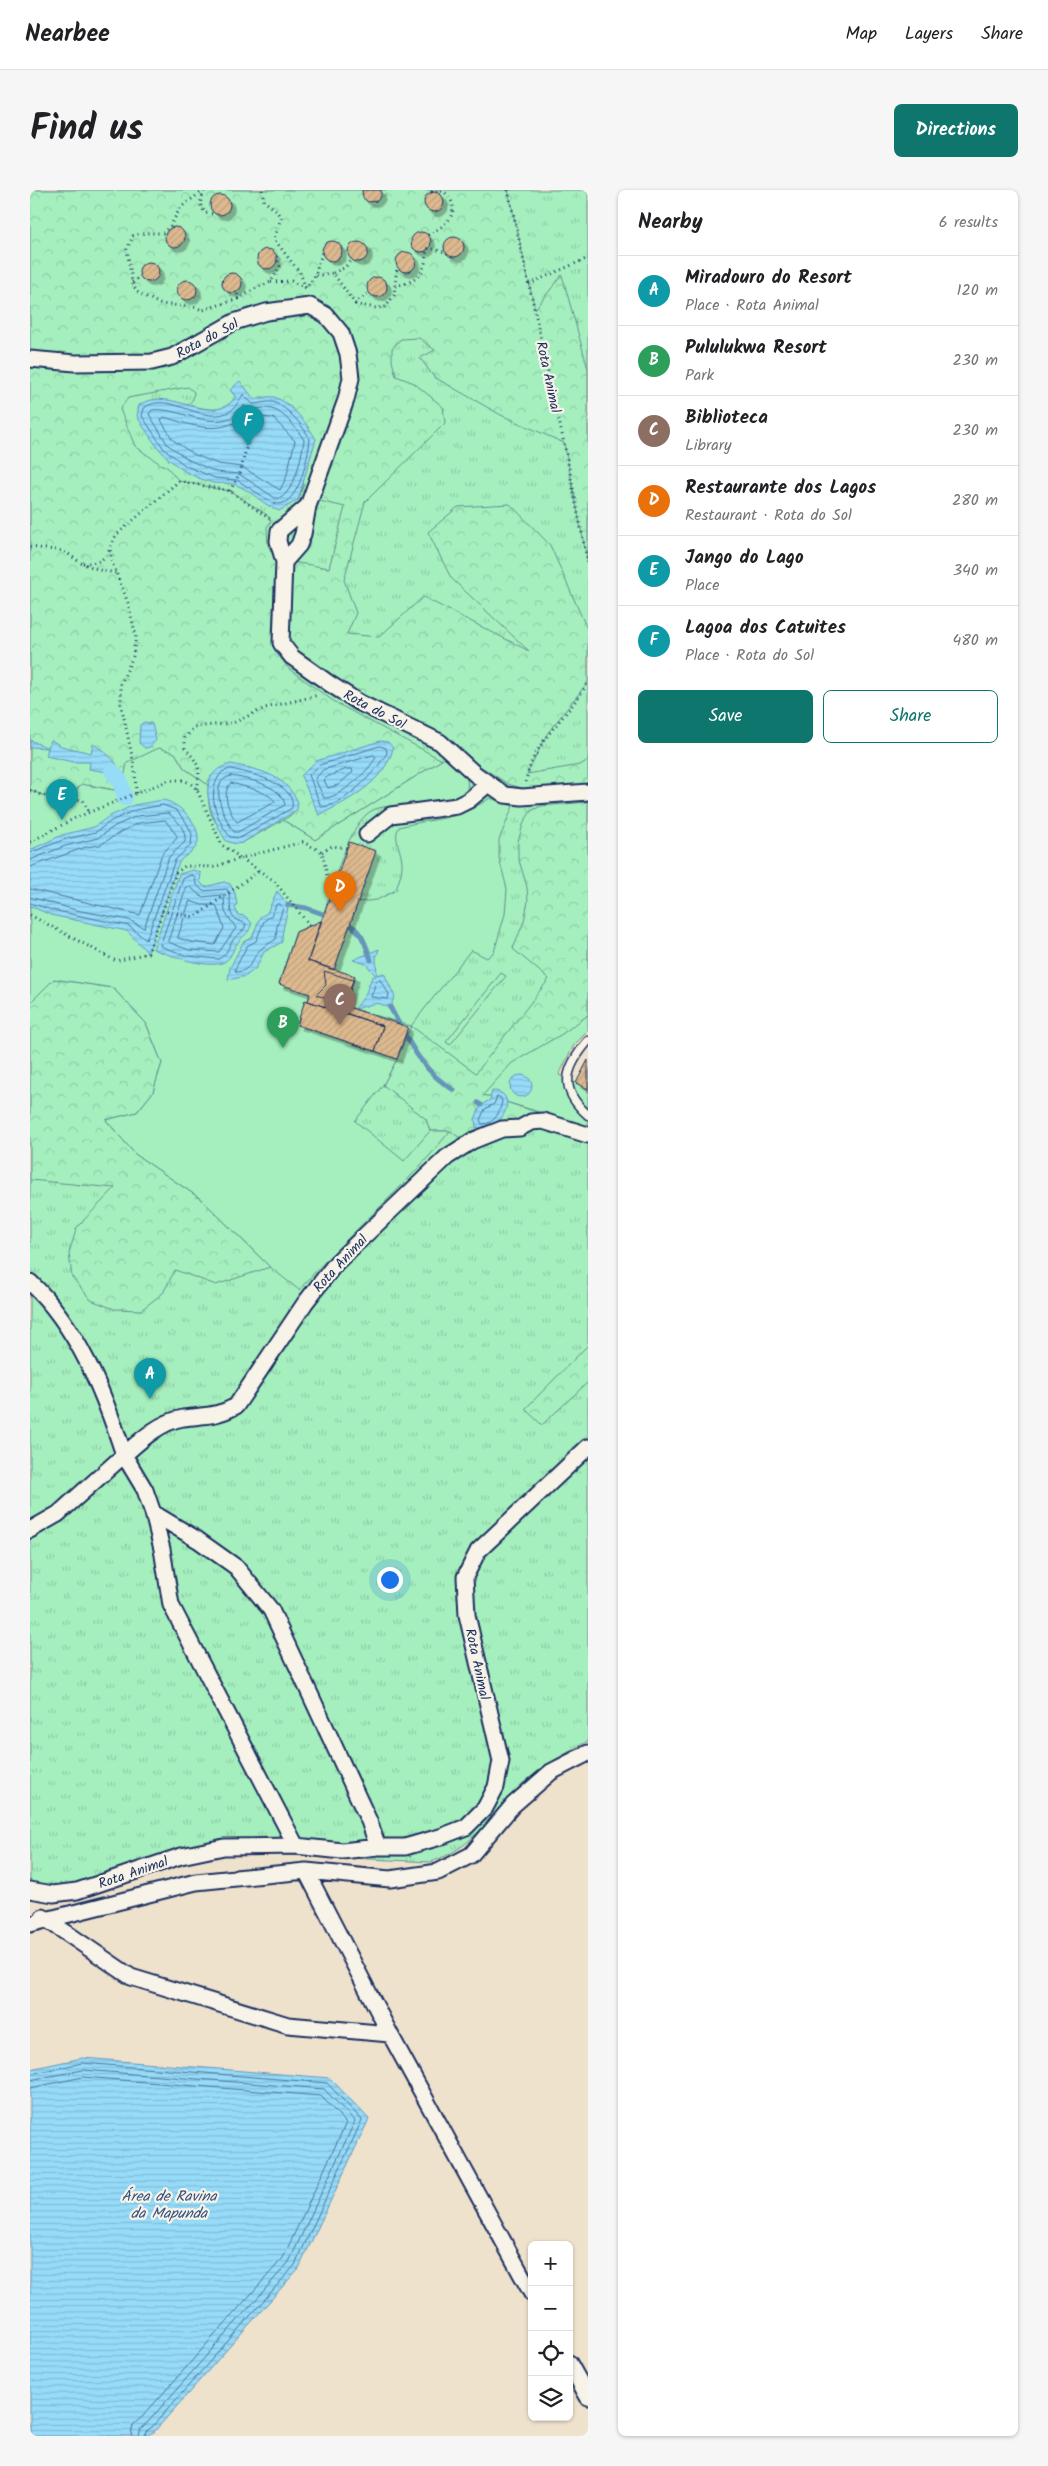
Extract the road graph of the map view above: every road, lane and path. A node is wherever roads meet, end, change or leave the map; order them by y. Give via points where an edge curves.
1 (204, 190) edge
2 (262, 190) edge
3 (433, 190) edge
4 (508, 190) edge
5 (216, 214) dead end
6 (428, 235) dead end
7 (445, 252) dead end
8 (322, 253) dead end
9 (276, 256) dead end
10 (588, 258) edge
11 (352, 260) dead end
12 (397, 267) dead end
13 (334, 273) junction
14 (315, 276) junction
15 (140, 277) dead end
16 (132, 282) junction
17 (271, 282) junction
18 (529, 284) junction
19 (395, 286) junction
20 (306, 288) junction
21 (237, 292) dead end
22 (369, 292) dead end
23 (238, 299) junction
24 (186, 300) dead end
25 (355, 304) junction
26 (185, 306) junction
27 (310, 306) junction
28 (30, 359) edge
29 (248, 441) dead end
30 (230, 491) junction
31 (308, 506) junction
32 (279, 531) junction
33 (30, 547) edge
34 (110, 548) junction
35 (284, 562) junction
36 (81, 563) junction
37 (588, 564) edge
38 (116, 573) junction
39 (588, 682) edge
40 (340, 690) junction
41 (488, 784) junction
42 (525, 789) dead end
43 (30, 790) edge
44 (197, 790) junction
45 (588, 792) edge
46 (136, 793) junction
47 (89, 812) junction
48 (367, 834) dead end
49 (30, 842) edge
50 (347, 848) dead end
51 (322, 852) junction
52 (241, 858) junction
53 (259, 872) junction
54 (335, 882) dead end
55 (162, 911) junction
56 (30, 915) edge
57 (310, 926) dead end
58 (588, 1041) edge
59 (588, 1115) edge
60 (588, 1135) edge
61 (30, 1282) edge
62 (588, 1447) edge
63 (124, 1455) junction
64 (153, 1513) junction
65 (30, 1530) edge
66 (588, 1753) edge
67 (296, 1846) junction
68 (378, 1848) junction
69 (306, 1871) junction
70 (30, 1890) edge
71 (30, 1913) edge
72 (48, 1919) junction
73 (30, 1924) edge
74 (390, 2034) junction
75 (528, 2287) edge
76 (573, 2370) edge
77 (588, 2397) edge

1 - 5 path via 200,204 205,213
1 - 16 path via 181,206 164,235 146,233 133,236 127,249
2 - 20 path via 264,201 281,218 274,239 300,273
3 - 6 path via 443,191 451,197 453,208 444,228
4 - 18 path, Rota Animal
7 - 19 path via 429,248 417,278 408,284
8 - 14 path
9 - 17 path via 280,266
10 - 18 path
11 - 13 path
12 - 19 path
13 - 14 path
13 - 25 path
14 - 20 path
15 - 16 path
16 - 26 path via 137,292 160,304
17 - 20 path via 291,281
17 - 23 path
18 - 37 path, Rota Animal
19 - 25 path via 394,295 386,307
20 - 27 path
21 - 23 path
22 - 25 path
23 - 26 path via 203,310
24 - 26 path
27 - 28 street, Rota do Sol via 266,312 234,322 172,357 152,362 75,363
27 - 31 street via 326,315 341,333 348,354 350,378 346,400
29 - 30 path via 240,473
30 - 32 path via 267,515
30 - 34 path via 179,481 116,535
31 - 32 street
31 - 35 street via 301,539
32 - 35 street, Rota do Sol via 278,541
33 - 36 path via 64,551
34 - 36 path via 99,562
34 - 38 path
35 - 40 street, Rota do Sol via 281,643 292,657
36 - 38 path
38 - 46 path via 136,636 133,656 121,684 121,704 135,770
39 - 42 path via 547,734 528,768
40 - 41 street, Rota do Sol via 440,742
40 - 44 path via 265,708 233,723 194,727 185,738 185,748 197,761 200,774
41 - 45 street, Rota do Sol via 505,795 522,797
41 - 48 street via 457,806 391,814
43 - 47 path via 60,800 83,800
44 - 46 path via 181,779
44 - 52 path via 222,845
46 - 47 path
47 - 49 path
50 - 51 path via 332,846
51 - 52 path via 303,842
51 - 54 path via 328,880
52 - 53 path
52 - 55 path via 214,867 185,866 176,873
53 - 55 path via 195,917
53 - 57 path via 274,881
55 - 56 path via 148,953 116,961
58 - 59 lane via 574,1058 566,1077 568,1089
60 - 63 street, Rota Animal via 543,1121 531,1122 472,1141 447,1157 336,1264 305,1303 236,1406 221,1414 182,1418 165,1424
61 - 63 street via 56,1309 73,1336 95,1379
62 - 68 street, Rota Animal via 478,1551 465,1577 467,1615 501,1761 496,1787 485,1808 466,1827 405,1847
63 - 64 street via 145,1490
63 - 65 street, Rota Animal via 58,1514
64 - 67 street via 171,1605
64 - 68 street via 236,1567 271,1610 369,1821
66 - 69 street via 551,1772 513,1805 471,1855 438,1872 390,1880
67 - 68 street, Rota Animal via 342,1851
67 - 70 street, Rota Animal via 224,1847 181,1856 77,1891 53,1894
69 - 72 street via 196,1882
69 - 74 street
71 - 72 street
72 - 73 street
72 - 74 street via 131,1977 288,2025
74 - 75 street
76 - 77 street

